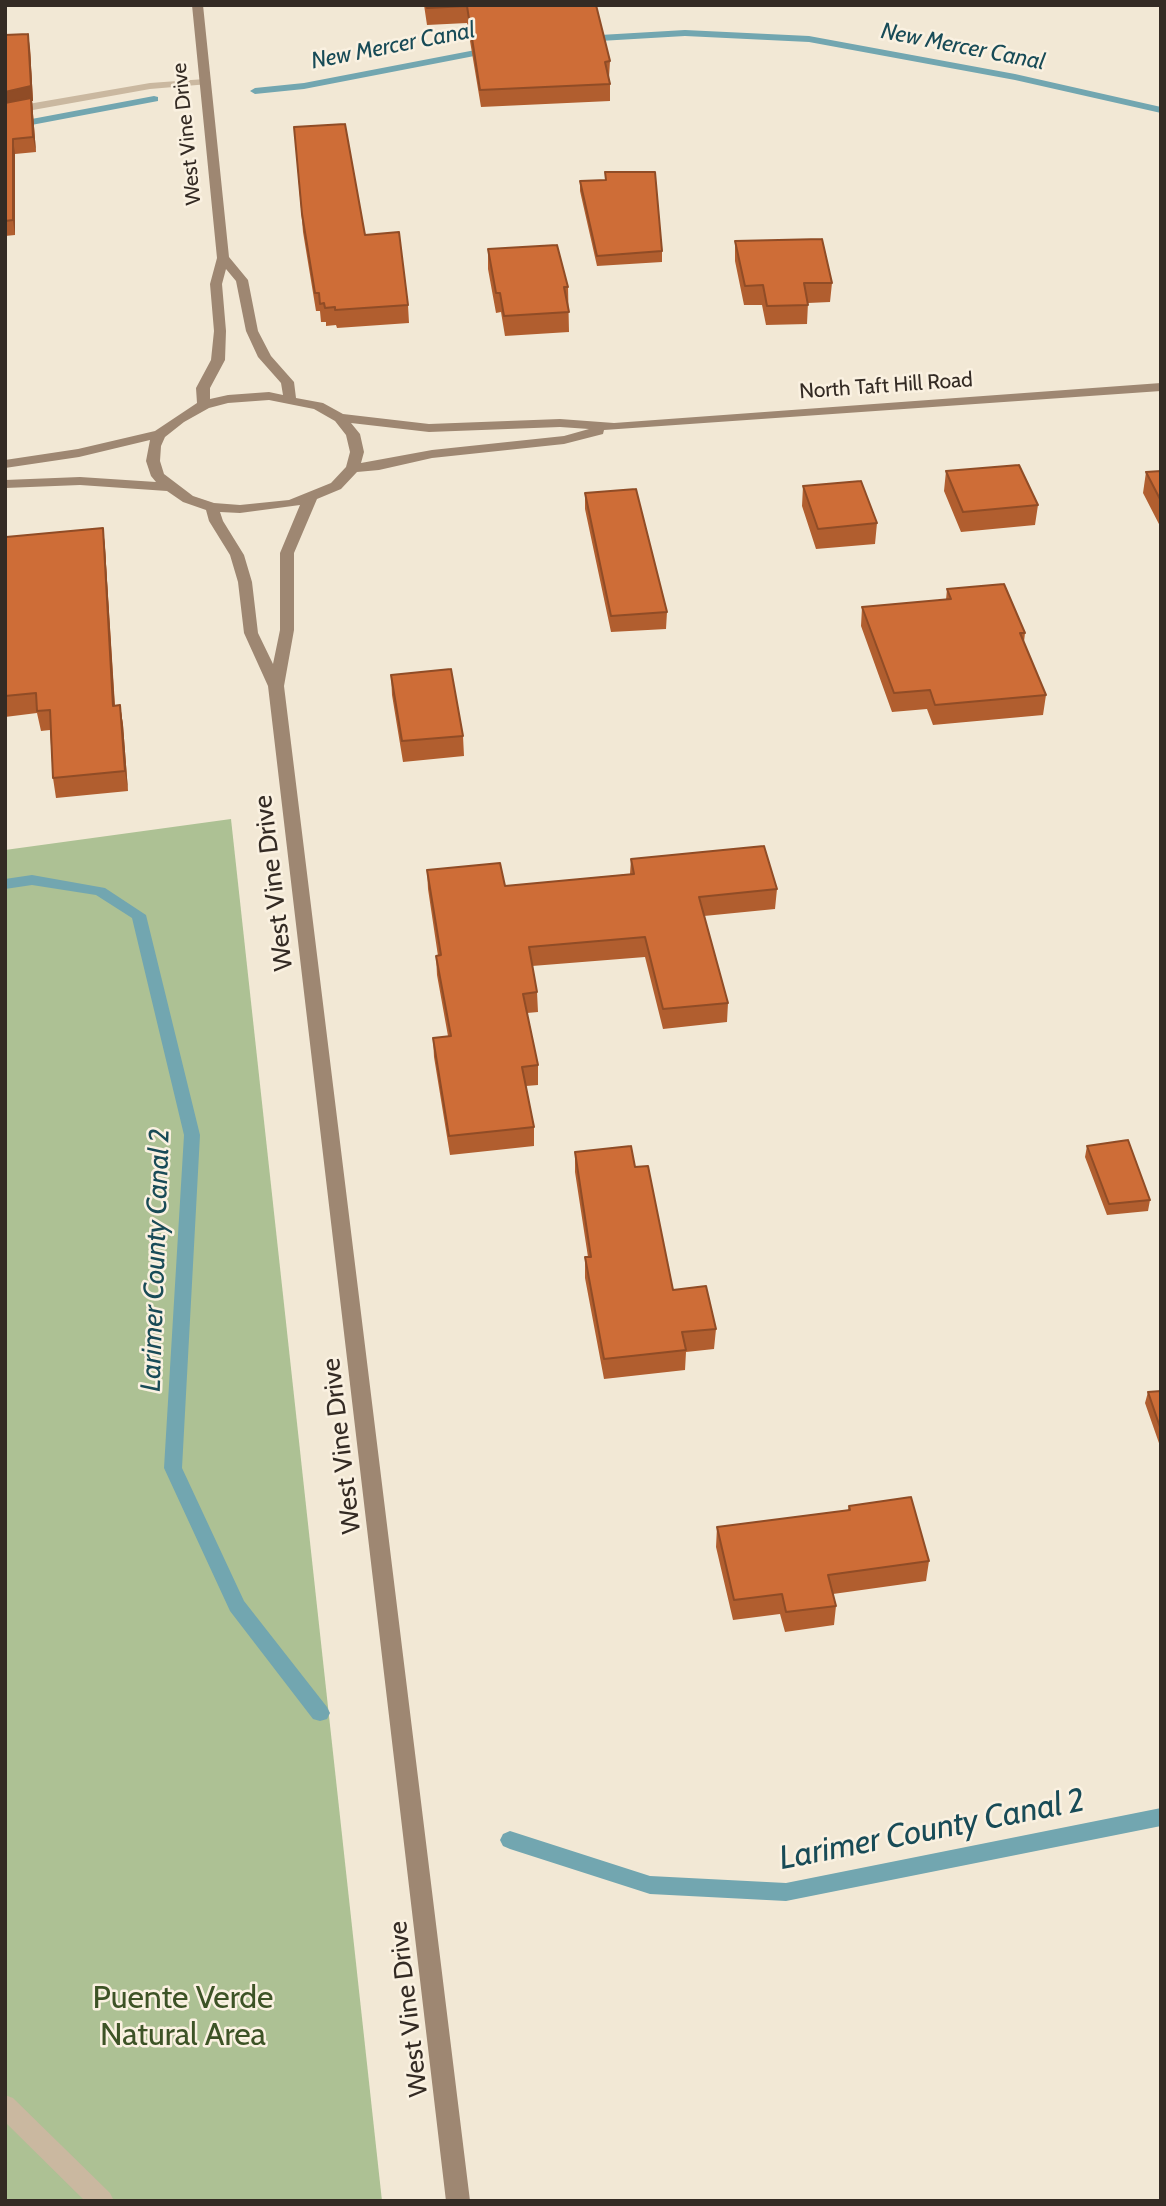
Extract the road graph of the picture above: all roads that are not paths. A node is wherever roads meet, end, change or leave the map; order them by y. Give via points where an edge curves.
1 (197, 5) edge
2 (205, 82) junction
3 (5, 112) edge
4 (223, 258) junction
5 (1161, 387) edge
6 (290, 399) junction
7 (205, 405) junction
8 (340, 418) junction
9 (614, 427) junction
10 (159, 435) junction
11 (5, 464) edge
12 (353, 468) junction
13 (5, 484) edge
14 (170, 487) junction
15 (310, 498) junction
16 (212, 507) junction
17 (276, 686) junction
18 (5, 2106) edge
19 (102, 2201) edge
20 (458, 2201) edge

1 - 2 street, West Vine Drive
2 - 3 lane via 150,86
2 - 4 street, West Vine Drive
4 - 6 street via 242,280 252,331 265,357 286,382
4 - 7 street, West Vine Drive via 216,284 218,360 203,388
5 - 9 street, North Taft Hill Road
6 - 7 street via 246,397
6 - 8 street
7 - 10 street
8 - 9 street, North Taft Hill Road via 429,428
8 - 12 street via 353,434 357,452
9 - 12 street, North Taft Hill Road via 564,440
10 - 11 street
10 - 14 street via 153,461 158,476
12 - 15 street via 336,486
13 - 14 street via 80,481
14 - 16 street
15 - 16 street via 265,508
15 - 17 street, West Vine Drive via 287,553 287,629
16 - 17 street, West Vine Drive via 237,555 251,633
17 - 20 street, West Vine Drive
18 - 19 lane

